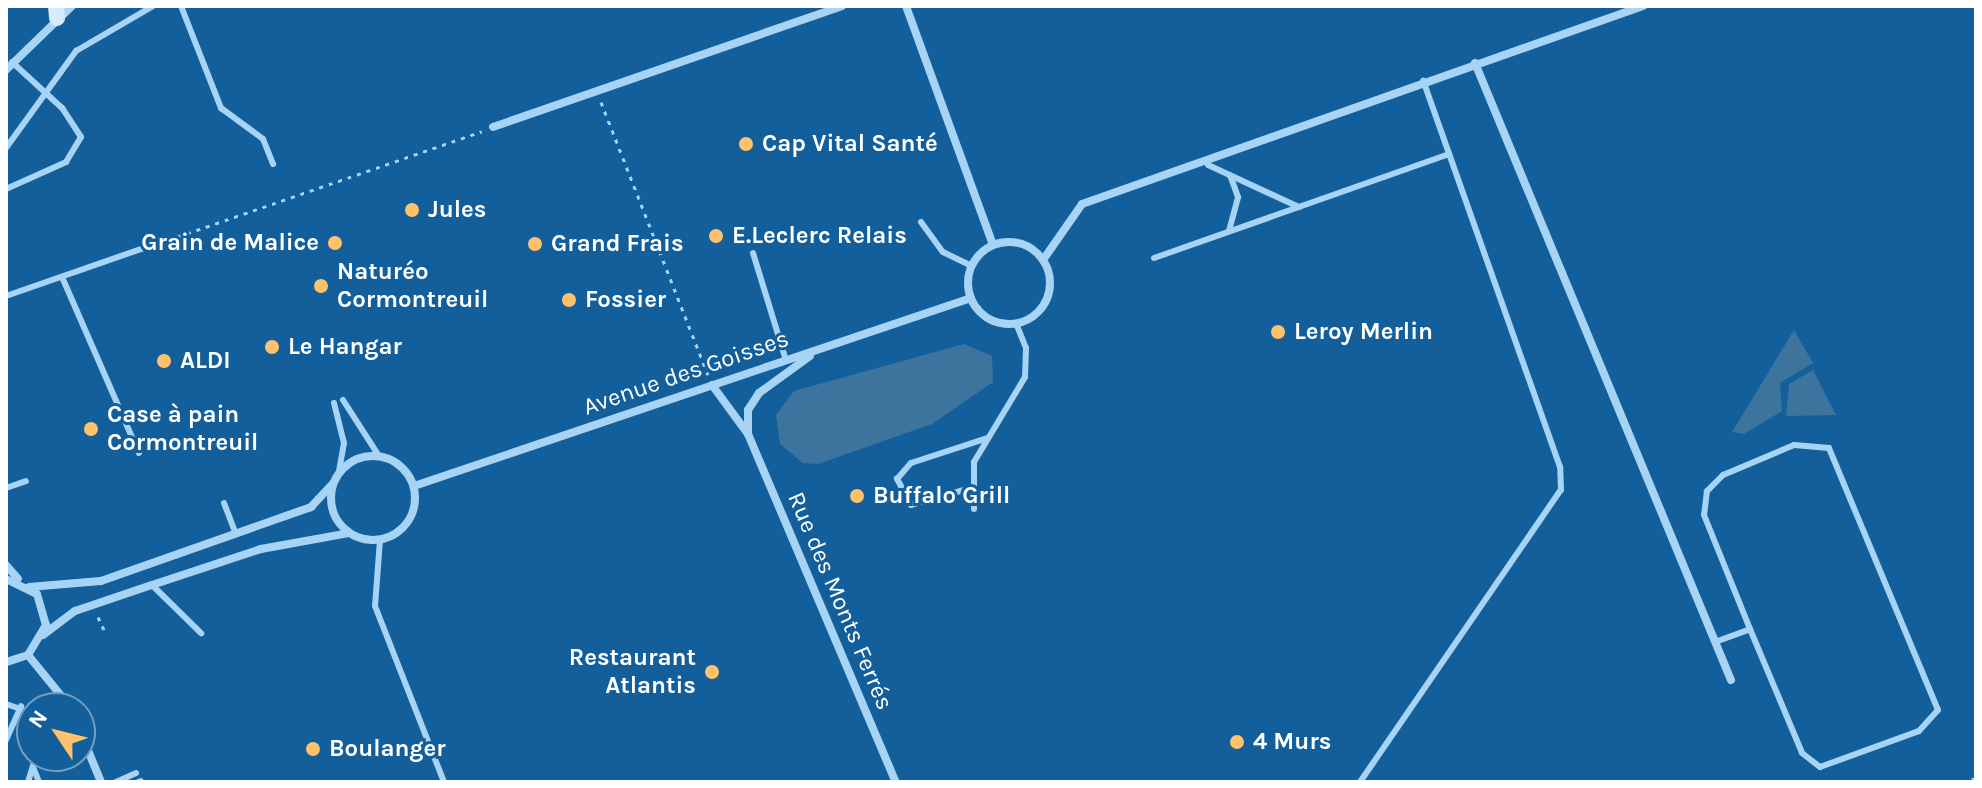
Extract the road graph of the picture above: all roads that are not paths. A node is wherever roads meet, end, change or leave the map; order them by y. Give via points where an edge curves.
1 (72, 6) edge
2 (153, 6) edge
3 (181, 6) edge
4 (842, 6) edge
5 (906, 6) edge
6 (1643, 6) edge
7 (56, 12) edge
8 (1475, 63) junction
9 (9, 66) edge
10 (1423, 81) junction
11 (41, 93) junction
12 (493, 127) road end
13 (6, 148) edge
14 (1449, 154) junction
15 (273, 164) dead end
16 (1208, 165) junction
17 (1230, 175) junction
18 (6, 189) edge
19 (1299, 207) junction
20 (921, 222) dead end
21 (1229, 231) junction
22 (158, 243) road end
23 (993, 245) junction
24 (753, 253) dead end
25 (1154, 258) dead end
26 (1043, 260) junction
27 (972, 266) junction
28 (62, 277) junction
29 (6, 296) edge
30 (971, 298) junction
31 (1016, 323) junction
32 (819, 349) junction
33 (786, 360) junction
34 (712, 385) junction
35 (343, 400) dead end
36 (334, 403) dead end
37 (748, 434) junction
38 (988, 438) junction
39 (139, 453) dead end
40 (379, 456) junction
41 (339, 472) junction
42 (26, 481) dead end
43 (333, 483) junction
44 (414, 486) junction
45 (6, 488) edge
46 (971, 488) junction
47 (224, 503) dead end
48 (974, 509) dead end
49 (235, 531) junction
50 (349, 533) junction
51 (380, 540) junction
52 (6, 565) edge
53 (6, 579) edge
54 (25, 585) junction
55 (152, 585) junction
56 (1750, 629) junction
57 (201, 633) dead end
58 (43, 635) junction
59 (1715, 642) junction
60 (28, 655) junction
61 (6, 662) edge
62 (1731, 680) dead end
63 (58, 692) edge
64 (16, 717) edge
65 (6, 740) edge
66 (136, 773) dead end
67 (116, 782) edge
68 (444, 782) edge
69 (896, 782) edge
70 (1360, 782) edge

1 - 7 street
2 - 11 lane via 96,33
3 - 15 lane via 221,108 263,139
4 - 12 street
5 - 23 street
6 - 8 street
7 - 9 street
8 - 10 street
8 - 59 street
9 - 11 lane
10 - 14 lane
10 - 16 street
11 - 13 lane
11 - 18 lane via 74,122 77,151
14 - 19 lane
14 - 70 lane via 1560,467 1561,490
16 - 17 lane
16 - 26 street via 1082,204
17 - 19 lane
17 - 21 lane via 1238,197
19 - 21 lane
20 - 27 lane via 943,252
21 - 25 lane
22 - 28 lane
23 - 26 street via 1026,245
23 - 27 street
24 - 33 lane
26 - 31 street via 1047,299
27 - 30 street
28 - 29 lane
28 - 39 lane
30 - 31 street via 989,319
30 - 32 street, Avenue des Goisses
31 - 38 lane via 1026,348 1025,377
32 - 33 street, Avenue des Goisses
32 - 37 street via 759,393 748,410
33 - 34 street, Avenue des Goisses
34 - 37 street, Rue des Monts Ferrés
34 - 44 street, Avenue des Goisses
35 - 40 lane
36 - 41 lane via 344,443
37 - 69 street, Rue des Monts Ferrés
38 - 46 lane
38 - 46 lane via 911,463 897,479 911,505
40 - 41 street via 357,459
40 - 44 street via 401,466
41 - 43 street
42 - 45 lane
43 - 49 street via 311,507
43 - 50 street via 332,511
44 - 51 street via 405,526
46 - 48 lane
47 - 49 lane
49 - 54 street via 101,581
50 - 51 street
50 - 55 street via 261,549
51 - 68 lane via 375,606
52 - 54 street
53 - 54 street
54 - 58 street via 42,603
55 - 57 lane
55 - 58 street via 94,606
56 - 56 lane via 1802,753 1820,767 1919,731 1938,710 1829,448 1794,445 1723,475 1707,491 1704,515
56 - 59 lane
58 - 60 street
59 - 62 street
60 - 61 street
60 - 63 street
64 - 65 lane
66 - 67 lane

